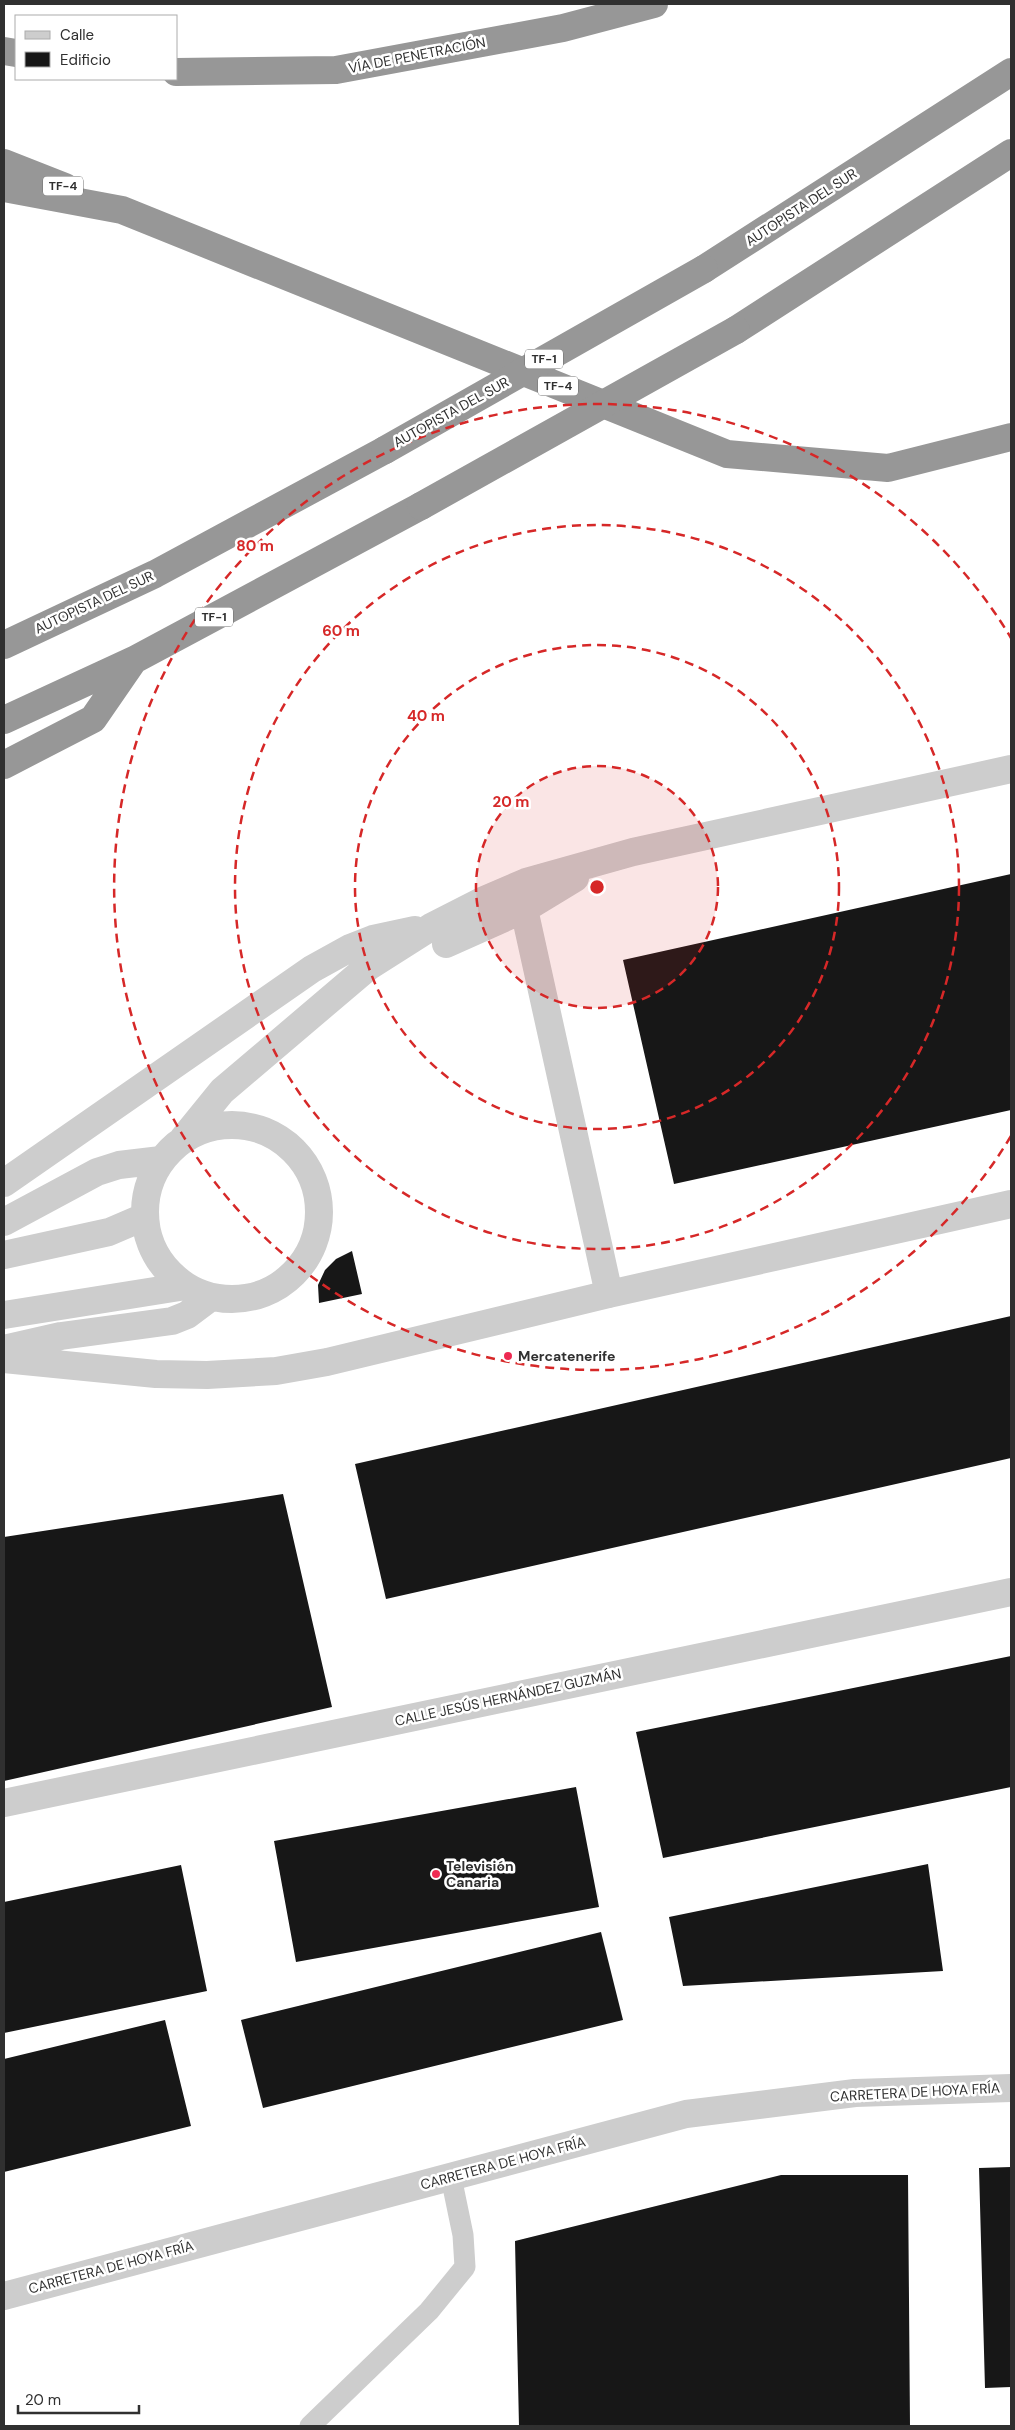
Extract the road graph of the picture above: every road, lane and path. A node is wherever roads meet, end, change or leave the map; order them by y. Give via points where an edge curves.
1 (654, 4) edge
2 (178, 72) edge
3 (1011, 72) edge
4 (1011, 153) edge
5 (4, 163) edge
6 (4, 188) edge
7 (122, 210) junction
8 (1011, 437) edge
9 (4, 645) edge
10 (134, 660) junction
11 (4, 720) edge
12 (4, 765) edge
13 (1011, 769) edge
14 (606, 859) junction
15 (524, 909) junction
16 (438, 936) junction
17 (182, 1139) junction
18 (161, 1160) junction
19 (4, 1183) edge
20 (1011, 1204) edge
21 (144, 1217) junction
22 (4, 1222) edge
23 (4, 1255) edge
24 (186, 1286) junction
25 (609, 1294) junction
26 (211, 1297) junction
27 (4, 1315) edge
28 (4, 1349) edge
29 (4, 1359) edge
30 (1011, 1592) edge
31 (4, 1803) edge
32 (1011, 2088) edge
33 (451, 2177) junction
34 (4, 2296) edge
35 (310, 2426) edge

1 - 2 highway, VÍA DE PENETRACIÓN via 563,28 336,70
3 - 9 highway, AUTOPISTA DEL SUR / TF-1, bridge via 704,269 385,450 155,574
4 - 10 highway, TF-1, bridge via 736,330 421,506
5 - 7 highway, TF-4
6 - 7 highway
7 - 8 highway, TF-4 via 727,454 888,468
10 - 11 highway, TF-1
10 - 12 highway via 93,719
13 - 14 street
14 - 15 street
14 - 16 street via 526,882 484,900
15 - 16 street
15 - 25 street
16 - 17 street via 368,967 229,1084
16 - 19 street via 365,942 312,969
17 - 18 street
17 - 26 street via 218,1126 240,1125 270,1133 294,1150 311,1176 318,1202 317,1230 307,1256 289,1278 266,1292 239,1299
18 - 21 street via 148,1187
18 - 22 street via 119,1165 97,1172
20 - 25 street
21 - 23 street via 109,1232
21 - 24 street via 150,1244 165,1268
24 - 26 street
24 - 27 street
25 - 29 street via 327,1362 276,1371 156,1374
26 - 28 street via 187,1315 172,1321 62,1336
30 - 31 street, CALLE JESÚS HERNÁNDEZ GUZMÁN
32 - 33 street, CARRETERA DE HOYA FRÍA via 855,2093 686,2114
33 - 34 street, CARRETERA DE HOYA FRÍA
33 - 35 lane via 464,2235 465,2266 429,2311

